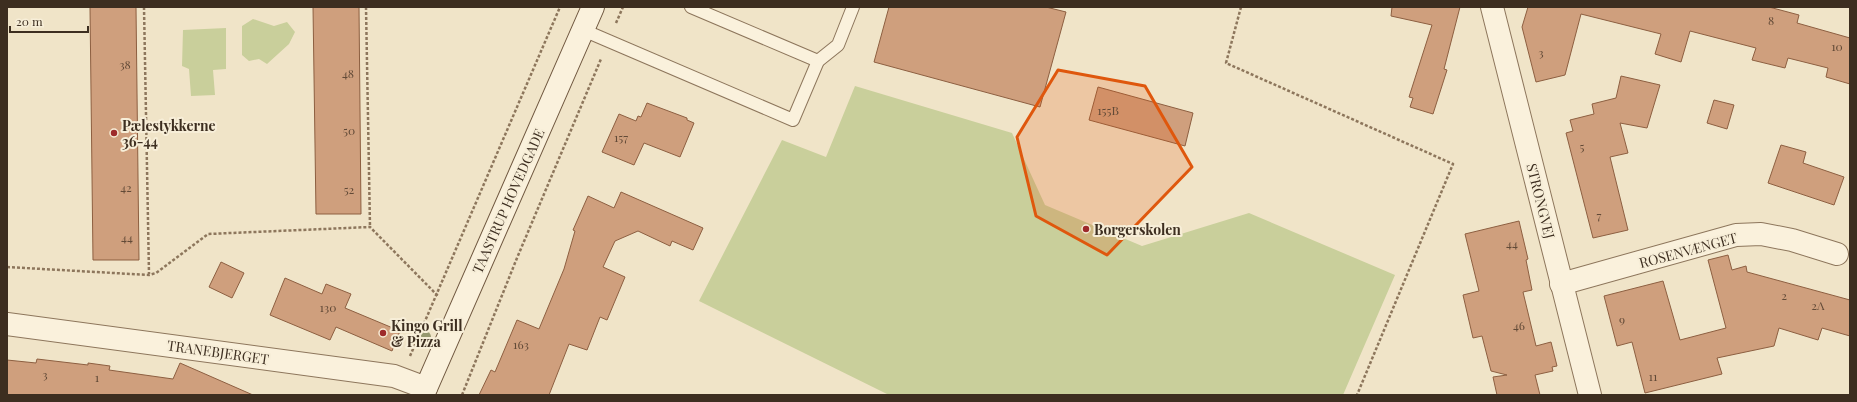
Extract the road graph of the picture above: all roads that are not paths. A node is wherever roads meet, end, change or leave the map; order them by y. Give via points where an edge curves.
1 (593, 7) edge
2 (691, 7) edge
3 (853, 7) edge
4 (1492, 7) edge
5 (583, 30) junction
6 (818, 61) junction
7 (1838, 254) dead end
8 (1562, 284) junction
9 (7, 324) edge
10 (424, 392) edge
11 (1590, 395) edge

1 - 5 street, TAASTRUP HOVEDGADE
2 - 6 lane
3 - 6 lane via 838,45
4 - 8 street, STRONGVEJ
5 - 6 lane via 793,120
5 - 10 street, TAASTRUP HOVEDGADE
7 - 8 street, ROSENVÆNGET via 1761,234 1736,235
8 - 11 street, STRONGVEJ
9 - 10 street, TRANEBJERGET via 394,376

